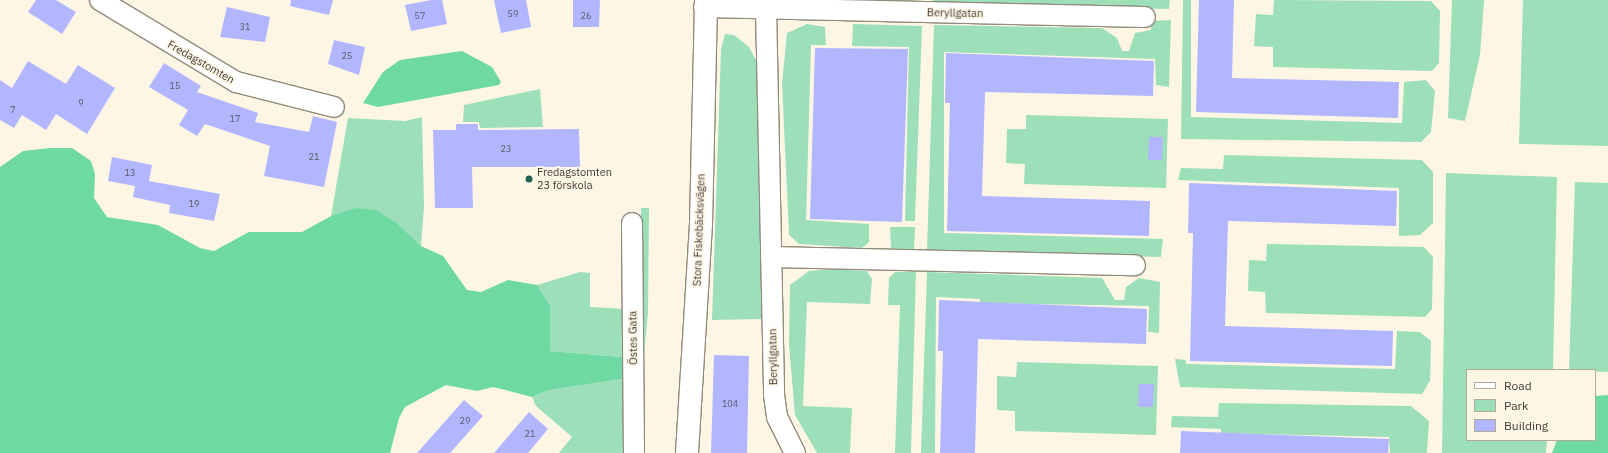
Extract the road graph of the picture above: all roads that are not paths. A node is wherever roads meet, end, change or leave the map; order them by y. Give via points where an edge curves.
1 (100, 0) edge
2 (704, 2) edge
3 (766, 7) junction
4 (1145, 17) dead end
5 (334, 107) dead end
6 (632, 223) dead end
7 (771, 257) junction
8 (1135, 265) dead end
9 (634, 453) edge
10 (687, 453) edge
11 (795, 453) edge

1 - 5 street, Fredagstomten via 236,82
2 - 3 street, Beryllgatan
2 - 10 street, Stora Fiskebäcksvägen via 701,224
3 - 4 street, Beryllgatan
3 - 7 street, Beryllgatan
6 - 9 street, Östes Gata
7 - 8 street
7 - 11 street, Beryllgatan via 774,394 777,417

